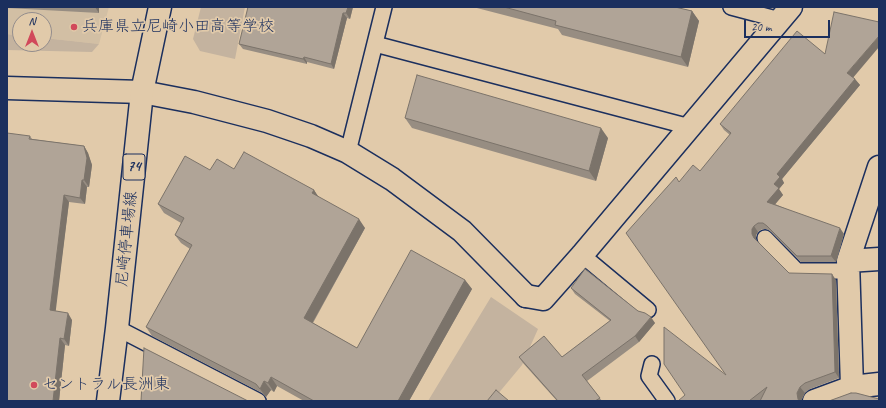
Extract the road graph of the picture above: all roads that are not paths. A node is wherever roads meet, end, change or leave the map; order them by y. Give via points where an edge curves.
1 (160, 7) edge
2 (384, 7) edge
3 (731, 7) edge
4 (786, 14) edge
5 (375, 44) junction
6 (7, 88) edge
7 (142, 92) junction
8 (690, 127) junction
9 (348, 152) junction
10 (877, 180) edge
11 (765, 238) edge
12 (582, 255) junction
13 (879, 259) edge
14 (848, 266) junction
15 (648, 310) dead end
16 (117, 328) junction
17 (652, 364) dead end
18 (879, 384) edge
19 (852, 387) junction
20 (108, 401) edge
21 (258, 401) edge
22 (668, 401) edge
23 (814, 401) edge

1 - 7 street, 尼崎停車場線 / 74
2 - 5 lane
3 - 4 lane
4 - 8 street
5 - 8 lane
5 - 9 lane
6 - 7 street
7 - 9 street via 194,102 267,121
7 - 16 street, 尼崎停車場線 / 74
8 - 12 street
9 - 12 street via 392,179 462,231 526,296 543,299
10 - 14 street
11 - 14 lane via 797,271
12 - 15 lane
13 - 14 street
14 - 19 street
16 - 20 street, 尼崎停車場線 / 74
16 - 21 lane
17 - 22 lane via 650,376
18 - 19 street
19 - 23 street

